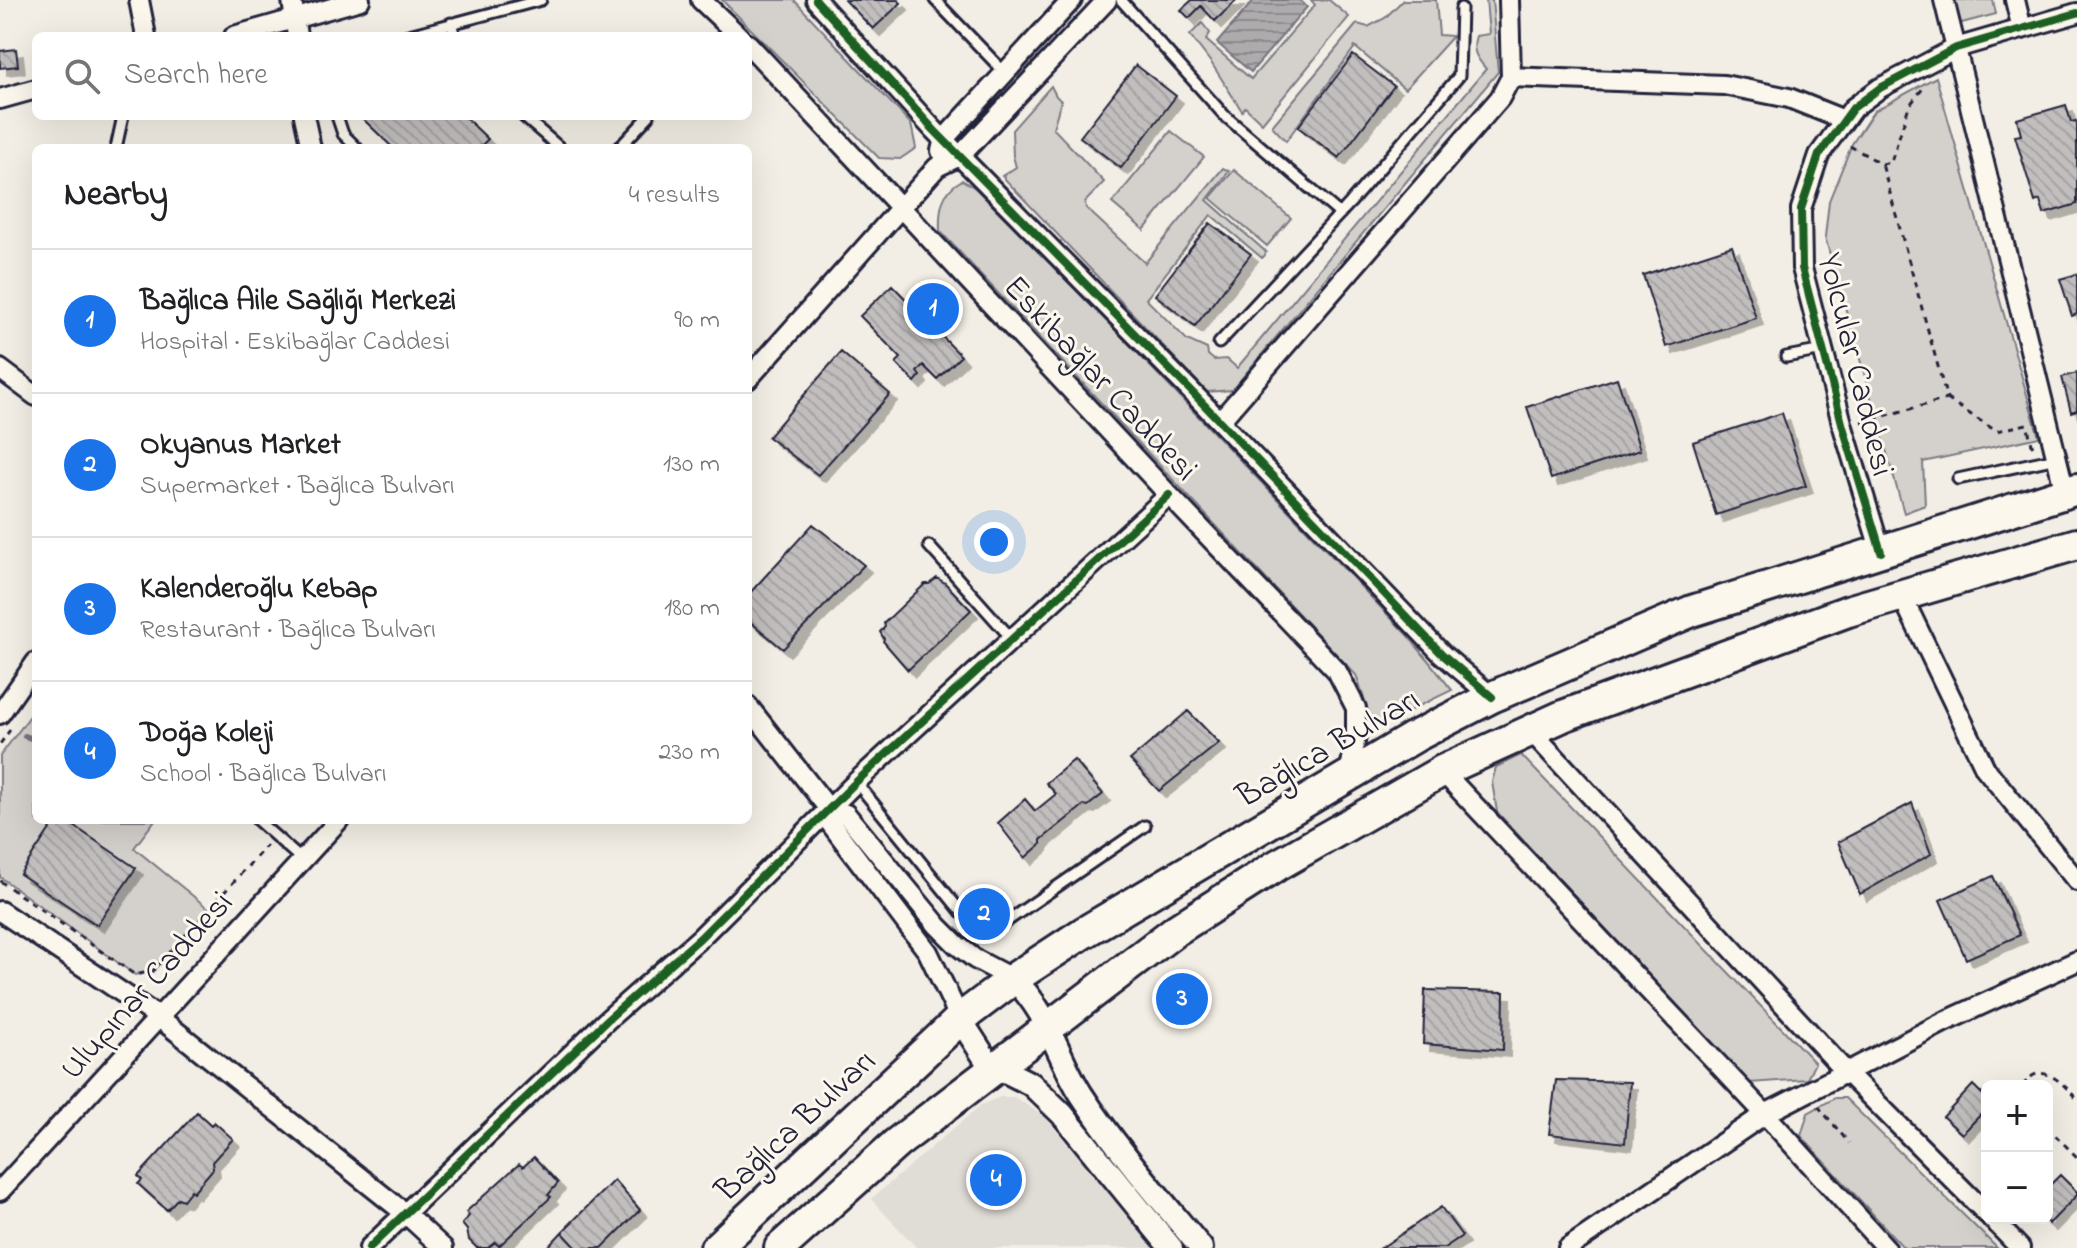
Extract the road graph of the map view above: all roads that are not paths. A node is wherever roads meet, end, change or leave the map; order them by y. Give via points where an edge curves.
1 (139, 0) edge
2 (360, 0) edge
3 (541, 0) edge
4 (701, 0) edge
5 (816, 0) edge
6 (935, 0) edge
7 (1072, 0) edge
8 (1107, 0) edge
9 (1121, 0) edge
10 (1509, 0) edge
11 (1944, 0) edge
12 (2015, 0) edge
13 (1461, 8) dead end
14 (2077, 13) edge
15 (295, 18) edge
16 (451, 23) junction
17 (2022, 29) junction
18 (145, 32) edge
19 (256, 32) edge
20 (419, 32) edge
21 (454, 32) edge
22 (735, 32) edge
23 (752, 48) edge
24 (1956, 48) junction
25 (1006, 74) junction
26 (1511, 77) junction
27 (32, 90) edge
28 (0, 99) edge
29 (122, 120) edge
30 (305, 120) edge
31 (338, 120) edge
32 (527, 120) edge
33 (645, 120) edge
34 (1844, 120) junction
35 (944, 139) junction
36 (117, 144) edge
37 (310, 144) edge
38 (353, 144) edge
39 (548, 144) edge
40 (623, 144) edge
41 (960, 156) junction
42 (937, 167) junction
43 (900, 208) junction
44 (1340, 214) junction
45 (1219, 343) dead end
46 (1823, 350) junction
47 (1786, 357) dead end
48 (0, 369) edge
49 (752, 374) edge
50 (32, 393) edge
51 (1220, 421) junction
52 (2057, 457) junction
53 (1958, 479) dead end
54 (2071, 490) edge
55 (1169, 495) junction
56 (2077, 544) edge
57 (929, 546) dead end
58 (1881, 552) junction
59 (1902, 596) junction
60 (1012, 639) junction
61 (32, 668) edge
62 (1492, 697) junction
63 (752, 711) edge
64 (0, 714) edge
65 (1530, 730) junction
66 (1442, 771) junction
67 (1349, 776) junction
68 (856, 782) junction
69 (828, 808) junction
70 (262, 824) edge
71 (335, 824) edge
72 (1145, 826) dead end
73 (302, 860) junction
74 (2077, 881) edge
75 (0, 911) edge
76 (2077, 961) edge
77 (1013, 979) junction
78 (157, 1016) junction
79 (960, 1019) junction
80 (1048, 1027) junction
81 (997, 1067) junction
82 (1846, 1072) junction
83 (1765, 1114) junction
84 (0, 1191) edge
85 (1981, 1208) edge
86 (406, 1214) junction
87 (1997, 1224) edge
88 (369, 1248) edge
89 (443, 1248) edge
90 (716, 1248) edge
91 (780, 1248) edge
92 (1171, 1248) edge
93 (1201, 1248) edge
94 (1568, 1248) edge
95 (1886, 1248) edge
96 (2020, 1248) edge

1 - 18 street
2 - 15 street
3 - 16 lane
4 - 22 street
5 - 35 street
6 - 25 lane
7 - 25 street
8 - 41 street
9 - 44 lane via 1224,115
10 - 26 street
11 - 24 street
12 - 17 street
13 - 44 lane via 1459,76
14 - 17 street, Yolcular Caddesi
15 - 19 street
16 - 20 lane
16 - 21 lane
17 - 24 street, Yolcular Caddesi
23 - 43 street, Eskibağlar Caddesi
24 - 34 street, Yolcular Caddesi via 1880,88
24 - 52 street
25 - 35 street
26 - 34 street via 1724,85 1789,98
26 - 51 street via 1500,98
27 - 28 street
29 - 36 lane
30 - 37 street
31 - 38 lane
32 - 39 lane
33 - 40 lane
34 - 46 street, Yolcular Caddesi via 1819,155 1801,209 1802,268
35 - 41 street
35 - 42 street
41 - 42 street
41 - 51 street
42 - 43 street
43 - 49 street
43 - 55 street, Eskibağlar Caddesi
44 - 45 lane
46 - 47 lane
46 - 58 street, Yolcular Caddesi
48 - 50 street
51 - 62 street via 1442,654
52 - 53 lane
52 - 54 street
54 - 58 main road, Bağlıca Bulvarı
55 - 60 street
55 - 67 street, Eskibağlar Caddesi via 1337,671 1356,708
56 - 59 main road
57 - 60 lane
58 - 62 main road, Bağlıca Bulvarı via 1692,611
59 - 65 main road via 1698,665
59 - 74 street via 1985,768
60 - 68 street
61 - 64 street
62 - 67 main road, Bağlıca Bulvarı
63 - 69 street
65 - 66 main road
65 - 82 street
66 - 80 main road via 1176,930
66 - 83 street
67 - 77 main road, Bağlıca Bulvarı
68 - 69 street
68 - 72 lane via 963,914 988,930
69 - 77 street via 846,814 957,945
69 - 79 street via 831,824 928,952
69 - 86 street via 700,938
70 - 73 lane
71 - 73 street, Ulupınar Caddesi
73 - 78 street, Ulupınar Caddesi
75 - 78 street
76 - 82 street
77 - 79 main road, Bağlıca Bulvarı
77 - 80 street via 1026,990
78 - 84 street, Ulupınar Caddesi
78 - 86 street
79 - 81 street via 977,1049
79 - 90 main road, Bağlıca Bulvarı
80 - 81 main road
80 - 93 street via 1083,1096
81 - 91 main road via 897,1143
81 - 92 street via 1043,1094
82 - 83 street
82 - 85 street
83 - 94 street
83 - 95 street
86 - 88 street
86 - 89 street
87 - 96 street

